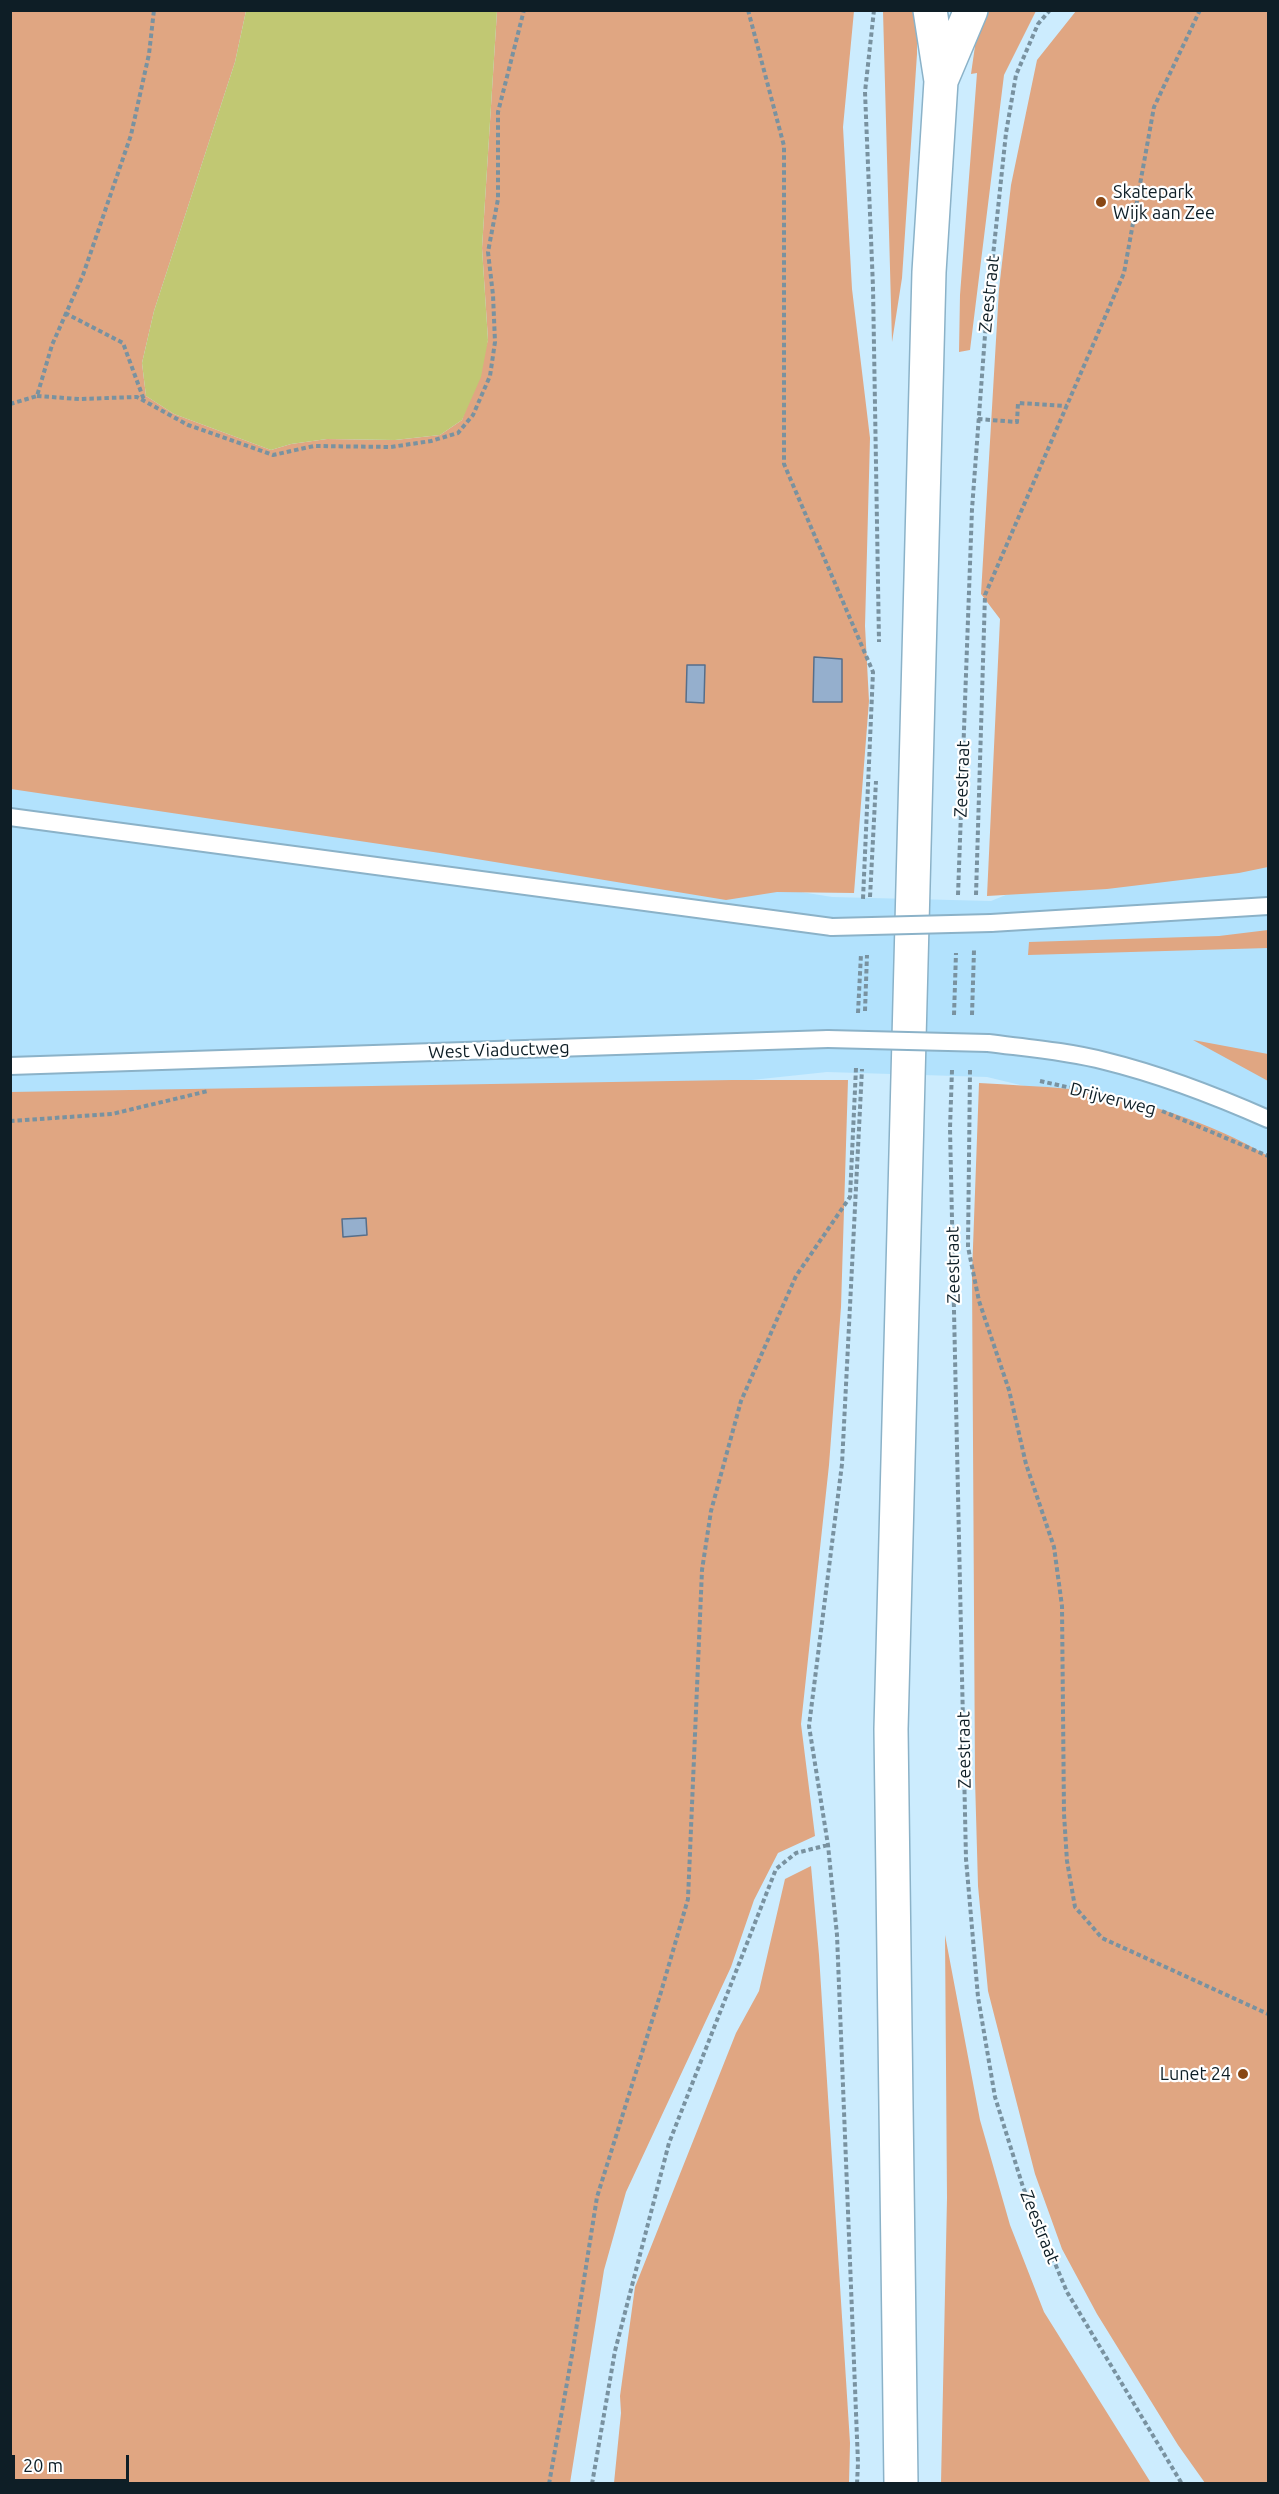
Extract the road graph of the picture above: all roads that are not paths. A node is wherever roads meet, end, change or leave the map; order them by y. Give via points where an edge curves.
1 (930, 10) edge
2 (971, 10) edge
3 (941, 81) junction
4 (10, 817) edge
5 (1269, 906) edge
6 (988, 1043) joint
7 (10, 1066) edge
8 (1269, 1119) edge
9 (902, 2484) edge

1 - 3 main road
2 - 3 main road
3 - 9 main road via 928,296 891,1729
4 - 5 lane, bridge via 832,927 991,923
6 - 7 lane, West Viaductweg, bridge via 828,1039
6 - 8 lane, Drijverweg via 1105,1061 1210,1093

